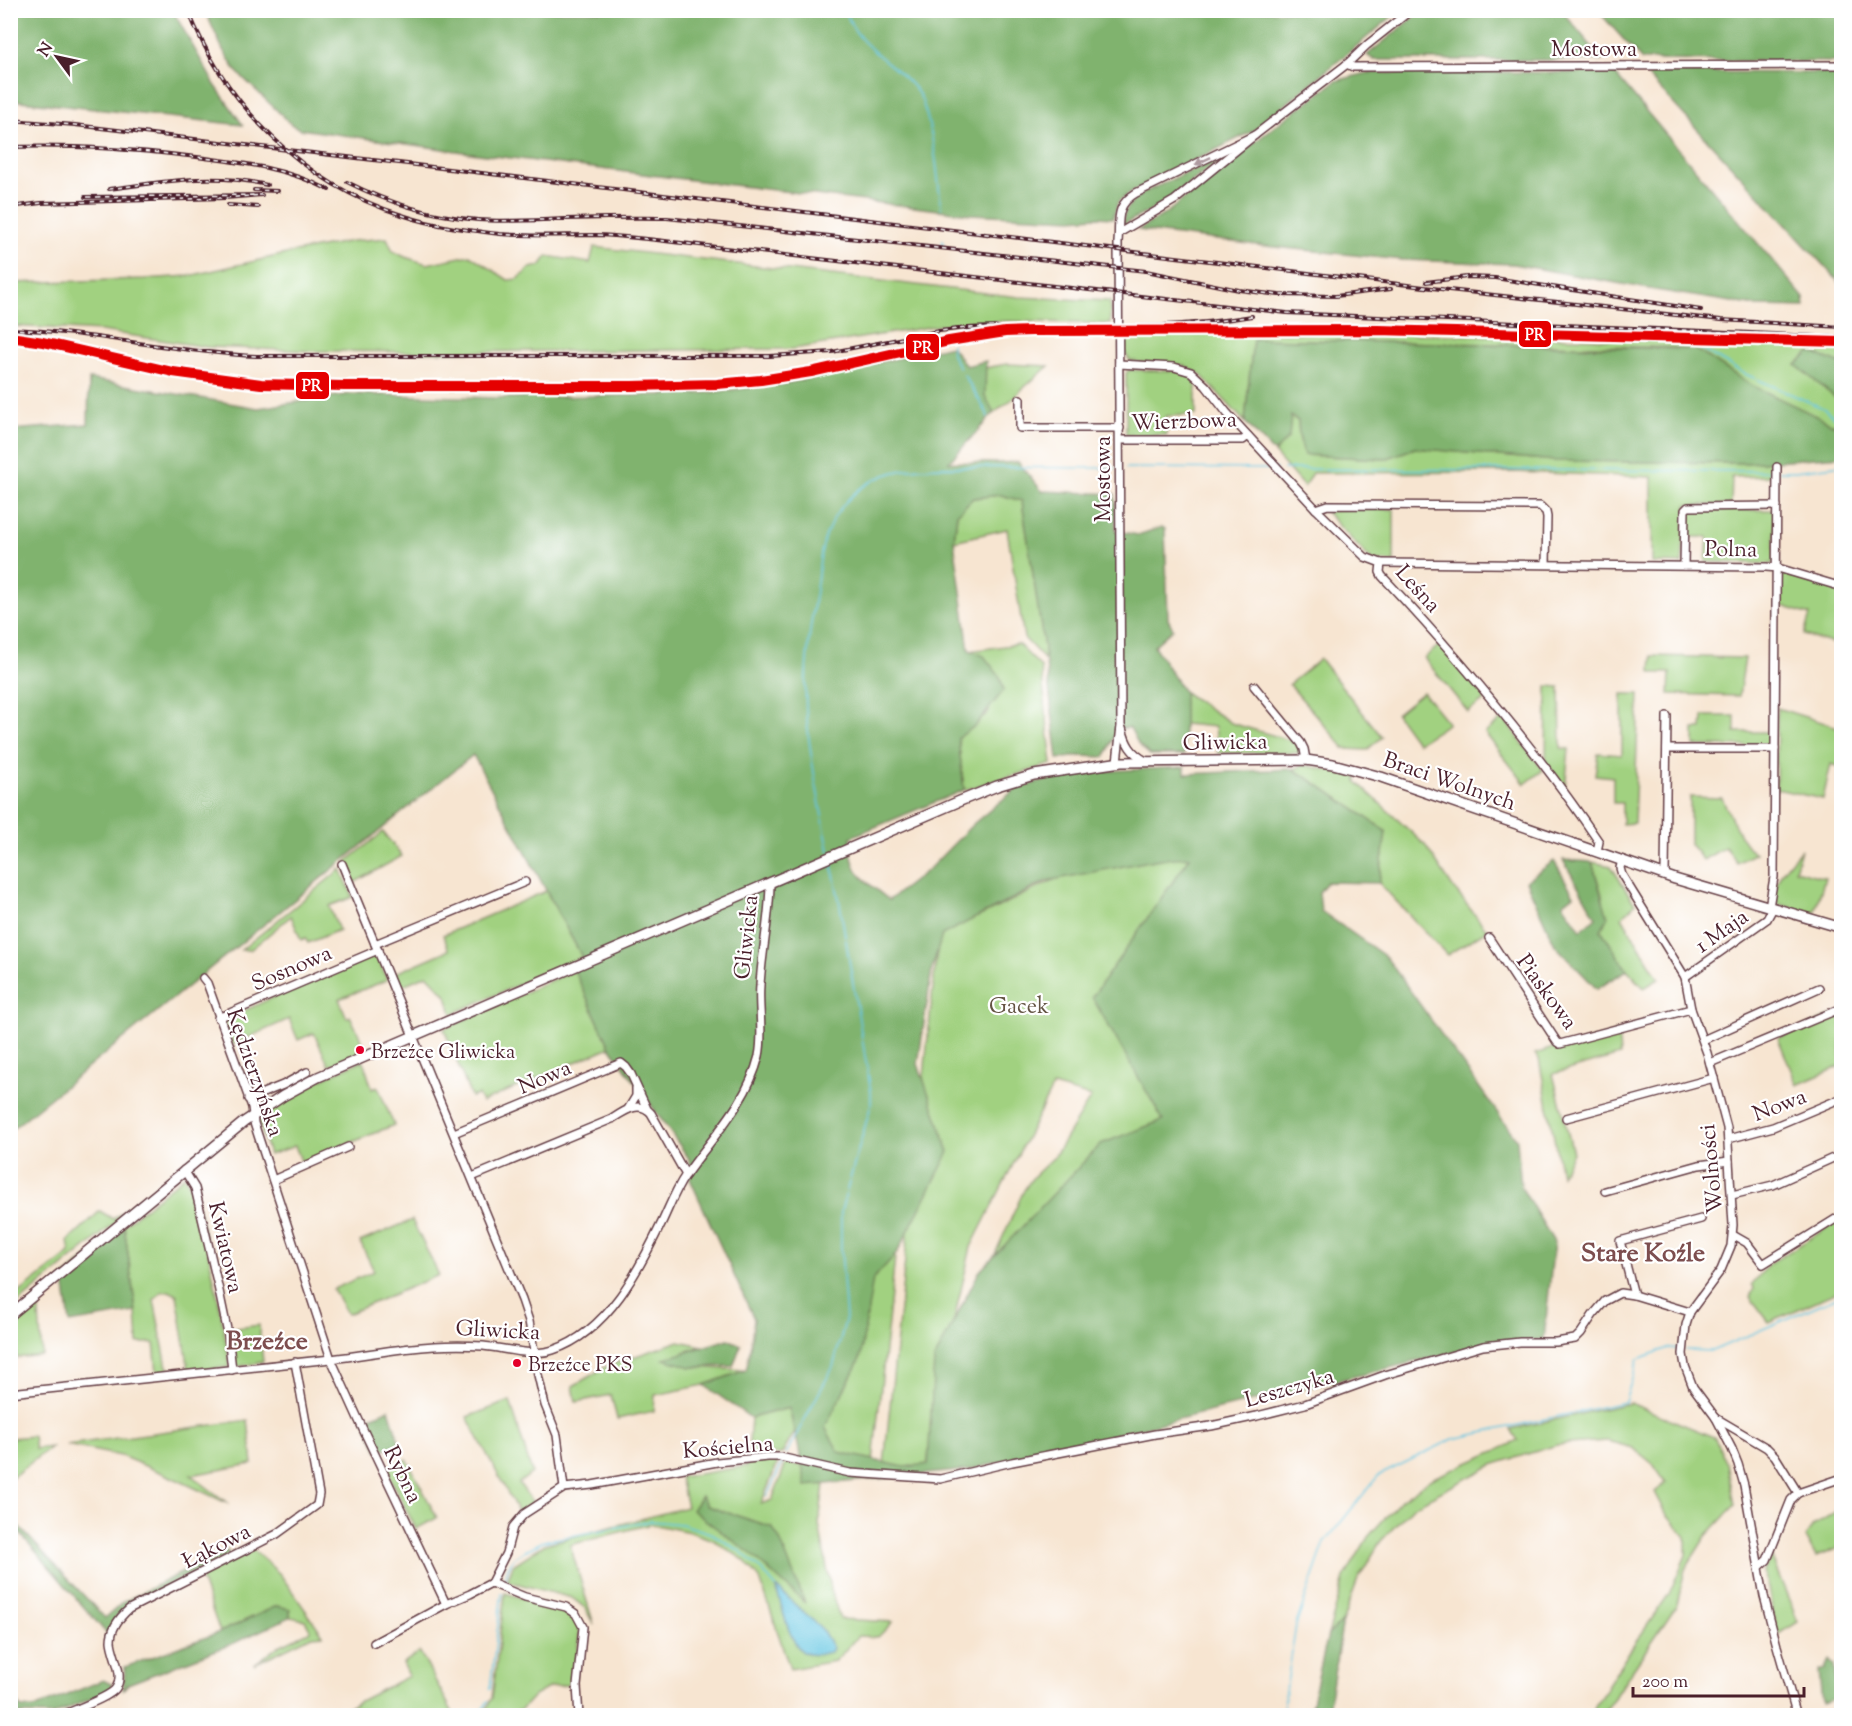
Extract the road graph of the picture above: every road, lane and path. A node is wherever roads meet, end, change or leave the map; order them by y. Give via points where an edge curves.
1 (1411, 10) edge
2 (1347, 64) junction
3 (1842, 65) edge
4 (1255, 135) junction
5 (1119, 233) junction
6 (1119, 364) junction
7 (1020, 399) dead end
8 (1120, 428) junction
9 (1248, 436) junction
10 (1120, 440) junction
11 (1777, 470) dead end
12 (1778, 506) junction
13 (1316, 509) junction
14 (1381, 563) junction
15 (1546, 564) junction
16 (1684, 566) junction
17 (1778, 568) junction
18 (1842, 587) edge
19 (1254, 686) dead end
20 (1667, 716) dead end
21 (1121, 726) junction
22 (1126, 744) junction
23 (1667, 749) junction
24 (1775, 749) junction
25 (1306, 760) junction
26 (1147, 761) junction
27 (1119, 762) junction
28 (1597, 851) junction
29 (1622, 860) junction
30 (342, 864) dead end
31 (1665, 875) junction
32 (525, 882) dead end
33 (770, 882) junction
34 (1771, 907) junction
35 (1842, 928) edge
36 (1489, 938) dead end
37 (376, 947) junction
38 (1685, 977) junction
39 (203, 978) dead end
40 (1819, 988) dead end
41 (1842, 1008) edge
42 (1691, 1009) junction
43 (218, 1018) junction
44 (412, 1035) junction
45 (1703, 1040) junction
46 (1710, 1063) junction
47 (307, 1072) dead end
48 (1714, 1078) junction
49 (636, 1088) junction
50 (1842, 1098) edge
51 (248, 1099) junction
52 (628, 1109) junction
53 (647, 1109) junction
54 (253, 1115) junction
55 (1566, 1118) dead end
56 (454, 1133) junction
57 (1728, 1139) junction
58 (348, 1147) dead end
59 (1842, 1154) edge
60 (679, 1161) junction
61 (1729, 1161) junction
62 (695, 1163) junction
63 (184, 1170) junction
64 (686, 1175) junction
65 (472, 1177) junction
66 (273, 1180) junction
67 (1605, 1191) dead end
68 (1732, 1195) junction
69 (1842, 1215) edge
70 (1701, 1219) dead end
71 (1733, 1235) junction
72 (1634, 1295) junction
73 (1690, 1312) junction
74 (10, 1315) edge
75 (535, 1352) junction
76 (331, 1359) junction
77 (295, 1362) junction
78 (232, 1370) junction
79 (10, 1393) edge
80 (1716, 1418) junction
81 (1842, 1478) edge
82 (932, 1479) joint
83 (564, 1488) junction
84 (1798, 1493) junction
85 (1759, 1567) junction
86 (491, 1583) junction
87 (446, 1604) junction
88 (374, 1643) dead end
89 (61, 1716) edge
90 (579, 1716) edge
91 (1797, 1716) edge

1 - 2 street, Mostowa
2 - 3 street, Mostowa
2 - 4 street, Mostowa
4 - 5 street, Mostowa via 1175,200
4 -> 5 street, Mostowa via 1129,197 1121,208
5 - 6 street, Mostowa
6 - 8 street, Mostowa
6 - 9 street, Leśna via 1174,367 1191,372
7 - 8 street, Wierzbowa via 1020,428
8 - 10 street, Mostowa
9 - 10 street, Wierzbowa via 1243,440
9 - 13 street, Leśna
10 - 21 street, Mostowa
11 - 12 street
12 - 16 street via 1688,507
12 - 17 street
13 - 14 street, Leśna via 1364,556
13 - 15 street via 1328,505 1540,506 1547,517
14 - 15 street, Polna
14 - 28 street, Leśna via 1382,576 1462,664 1562,790 1599,842
15 - 16 street, Polna
16 - 17 street, Polna
17 - 18 street
17 - 24 street, Polna
19 - 25 street via 1301,743
20 - 23 street
21 - 22 street, Mostowa
21 - 27 street, Mostowa
22 - 26 street
22 - 27 street via 1125,758
23 - 24 street
23 - 31 street
24 - 34 street, Polna
25 - 26 main road, Gliwicka
25 - 28 main road, Braci Wolnych via 1372,774
26 - 27 main road, Gliwicka
27 - 33 main road, Gliwicka via 997,786
28 - 29 main road, Braci Wolnych
29 - 31 main road, Braci Wolnych
29 - 38 street, Wolności via 1622,874
30 - 37 street
31 - 34 main road, Braci Wolnych
32 - 37 street
33 - 44 main road, Gliwicka
33 - 62 street, Gliwicka via 760,989 759,1054 742,1098
34 - 35 main road, Braci Wolnych
34 - 38 street, 1 Maja via 1767,919
36 - 42 street, Piaskowa via 1560,1044
37 - 43 street, Sosnowa
37 - 44 street
38 - 42 street, Wolności
39 - 43 street, Kędzierzyńska
40 - 45 street
41 - 46 street
42 - 45 street, Wolności
43 - 51 street, Kędzierzyńska
44 - 54 main road, Gliwicka via 290,1091
44 - 56 street
45 - 46 street, Wolności
46 - 48 street, Wolności
47 - 51 street
48 - 55 street
48 - 57 street, Wolności
49 - 52 street
49 - 53 street, Nowa
49 - 56 street, Nowa via 621,1063
50 - 57 street, Nowa via 1773,1127
51 - 54 street, Kędzierzyńska
52 - 53 street
52 - 65 street
53 - 60 street, Nowa
54 - 63 main road, Gliwicka
54 - 66 street, Kędzierzyńska
56 - 65 street
57 - 61 street, Wolności
58 - 66 street
59 - 68 street via 1773,1185
60 - 62 street
60 - 64 street, Nowa
61 - 67 street via 1699,1165
61 - 68 street, Wolności
62 - 64 street, Gliwicka
63 - 74 main road, Gliwicka
63 - 78 street, Kwiatowa via 195,1188 222,1305
64 - 75 street, Gliwicka via 628,1287 614,1304 572,1341 552,1351
65 - 75 street via 522,1300
66 - 76 street, Kędzierzyńska
68 - 71 street, Wolności
69 - 71 street via 1763,1264 1747,1243
70 - 72 street via 1620,1241
71 - 73 street, Wolności via 1721,1270
72 - 73 street, Leszczyka
72 - 82 street, Leszczyka via 1620,1293 1608,1298 1575,1339 1483,1346 1257,1416
73 - 80 street, Wolności via 1683,1345 1685,1366 1693,1387
75 - 76 street, Gliwicka via 458,1345
75 - 83 street via 545,1405 557,1435
76 - 77 street, Gliwicka
76 - 87 street, Rybna
77 - 78 street, Gliwicka
77 - 89 street, Łąkowa via 318,1504 277,1534 129,1609 120,1617 111,1641 117,1688
78 - 79 street, Gliwicka
80 - 84 street via 1767,1448
80 - 85 street, Wolności via 1738,1464
81 - 84 street
82 - 83 street, Kościelna via 850,1473 768,1457
83 - 86 street via 524,1514 513,1527
84 - 85 street via 1791,1500 1767,1560
85 - 91 street, Wolności
86 - 87 street
86 - 90 street via 566,1607 576,1614 583,1627 577,1686
87 - 88 street

